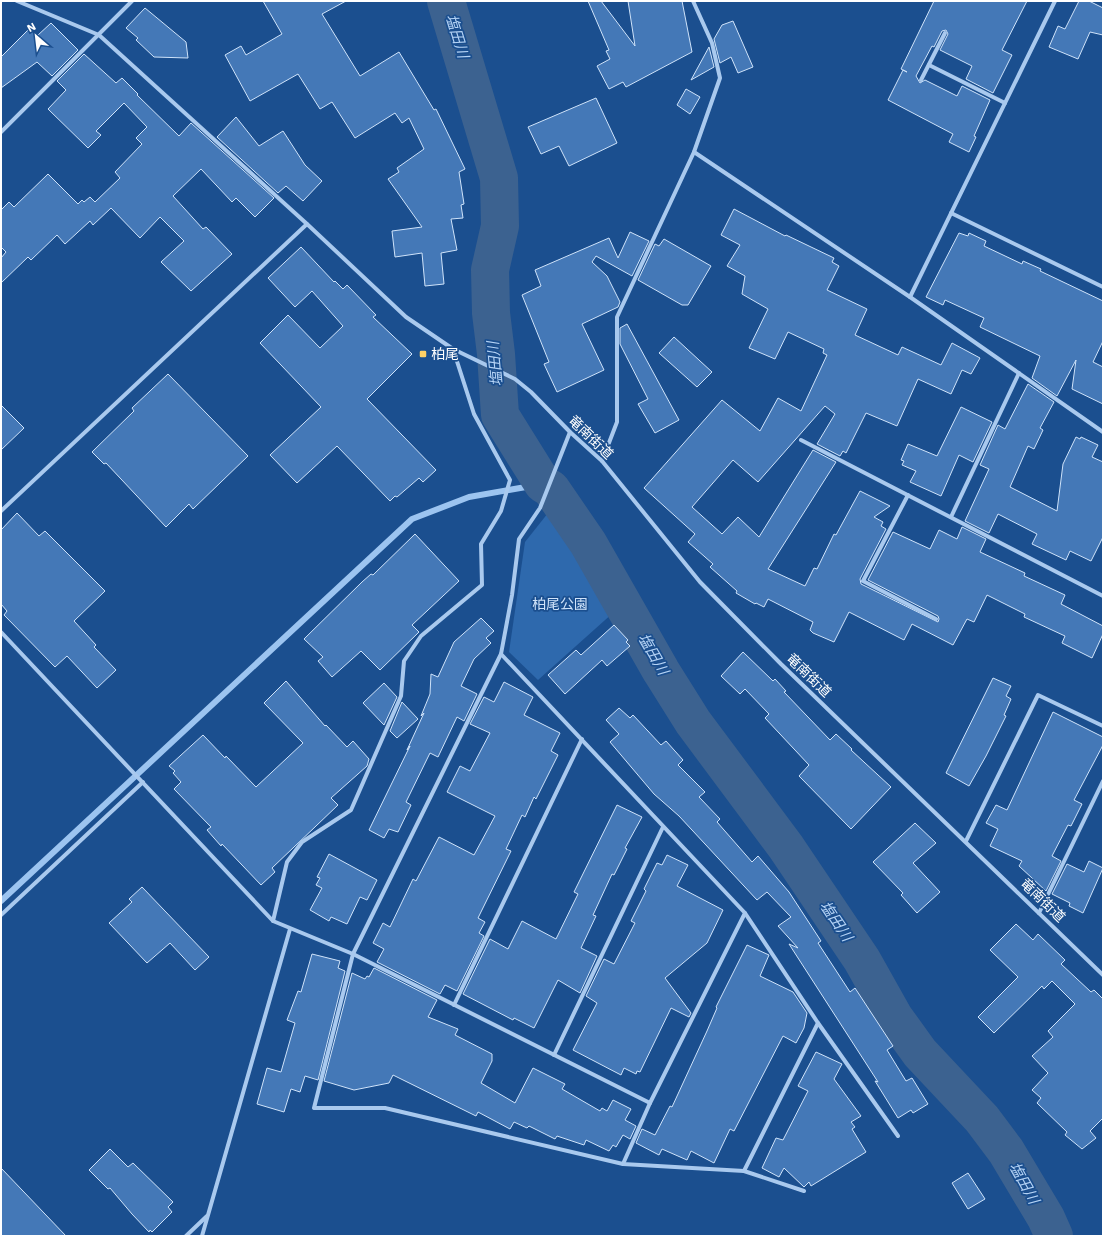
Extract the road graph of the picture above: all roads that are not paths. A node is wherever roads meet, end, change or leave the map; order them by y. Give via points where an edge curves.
1 (17, 1) edge
2 (132, 1) edge
3 (693, 1) edge
4 (1055, 1) edge
5 (945, 33) dead end
6 (99, 35) junction
7 (929, 65) junction
8 (921, 80) dead end
9 (1005, 104) junction
10 (1, 132) edge
11 (694, 152) junction
12 (951, 213) junction
13 (307, 224) junction
14 (1103, 287) edge
15 (910, 297) junction
16 (453, 349) junction
17 (1019, 373) junction
18 (570, 432) junction
19 (1103, 432) edge
20 (801, 440) dead end
21 (602, 461) junction
22 (908, 495) junction
23 (1, 511) edge
24 (951, 517) junction
25 (1103, 596) edge
26 (936, 619) dead end
27 (1, 632) edge
28 (501, 654) junction
29 (1103, 726) edge
30 (582, 739) junction
31 (1103, 781) edge
32 (143, 782) junction
33 (663, 827) junction
34 (966, 841) junction
35 (745, 913) junction
36 (1039, 913) junction
37 (1, 915) edge
38 (273, 921) junction
39 (290, 929) junction
40 (353, 954) junction
41 (1103, 975) edge
42 (454, 1005) junction
43 (818, 1023) junction
44 (554, 1055) junction
45 (650, 1103) junction
46 (898, 1136) dead end
47 (623, 1164) junction
48 (744, 1171) junction
49 (804, 1191) dead end
50 (208, 1215) junction
51 (186, 1236) edge
52 (202, 1236) edge

1 - 6 street, 竜南街道
2 - 6 street
3 - 11 street via 712,43 720,78
4 - 9 street
5 - 7 street
6 - 10 street
6 - 13 street, 竜南街道
7 - 8 street
7 - 9 street
9 - 12 street
11 - 15 street
11 - 21 street via 617,316 617,422
12 - 14 street
12 - 15 street
13 - 16 street, 竜南街道 via 406,317
13 - 23 street
15 - 17 street
16 - 18 street, 竜南街道 via 515,379
16 - 38 street via 474,414 510,480 501,511 481,544 482,585 421,636 404,661 401,696 351,810 302,842 287,862
17 - 19 street
17 - 24 street
18 - 21 street, 竜南街道
18 - 28 street via 540,508 519,539
20 - 22 street
21 - 34 street, 竜南街道 via 700,582 781,664
22 - 24 street
22 - 26 street via 863,581
24 - 25 street
27 - 32 street
28 - 30 street
28 - 40 street
29 - 34 street via 1038,695
30 - 33 street
30 - 42 street
31 - 36 street
32 - 37 street
32 - 38 street
33 - 35 street
33 - 44 street
34 - 36 street, 竜南街道
35 - 43 street
35 - 45 street
36 - 41 street, 竜南街道
38 - 39 street
39 - 40 street
39 - 50 street
40 - 42 street
40 - 47 street via 314,1108 385,1108
42 - 44 street
43 - 46 street
43 - 48 street
44 - 45 street
45 - 47 street
47 - 48 street
48 - 49 street
50 - 51 street
50 - 52 street

